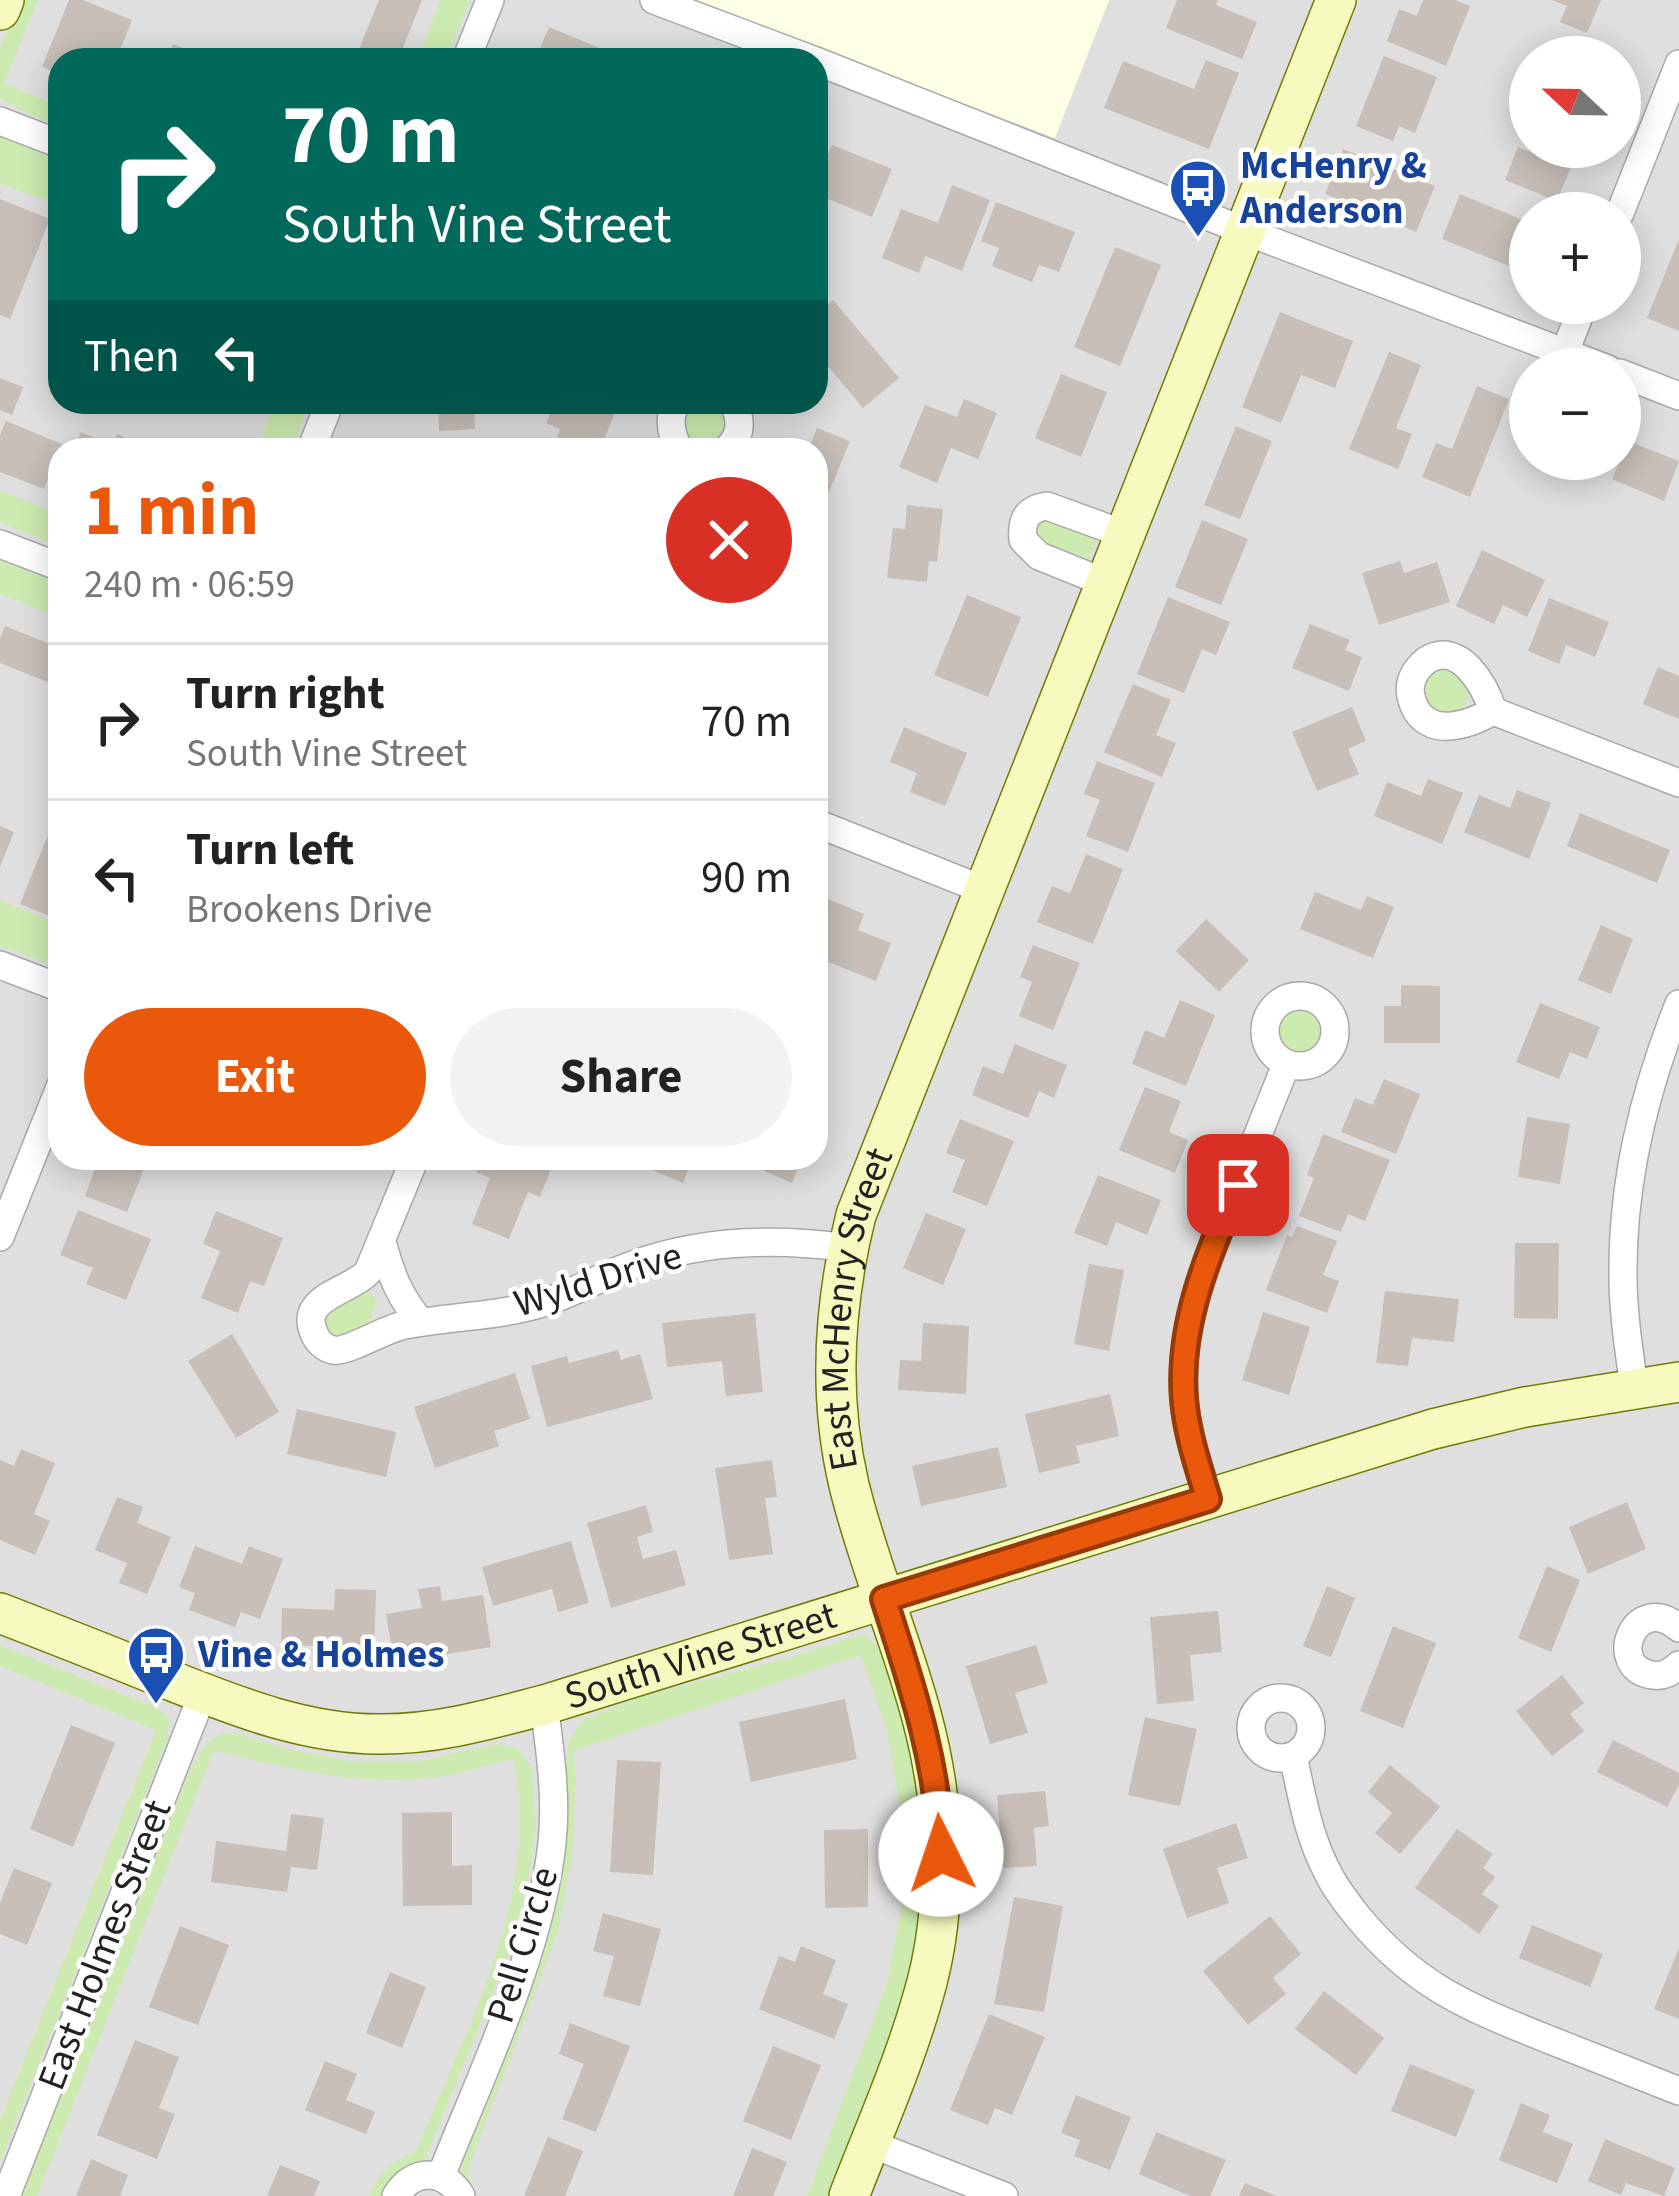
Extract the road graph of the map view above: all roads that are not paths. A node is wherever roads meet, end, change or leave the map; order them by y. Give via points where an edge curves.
1 (4, 0) edge
2 (490, 0) edge
3 (654, 0) edge
4 (1336, 0) edge
5 (0, 10) edge
6 (471, 48) edge
7 (780, 48) edge
8 (1679, 64) edge
9 (828, 67) edge
10 (0, 121) edge
11 (48, 139) edge
12 (1628, 192) edge
13 (1245, 231) junction
14 (1554, 348) edge
15 (1641, 382) edge
16 (1679, 396) edge
17 (1124, 534) junction
18 (0, 544) edge
19 (48, 562) edge
20 (1106, 583) junction
21 (1493, 711) dead end
22 (1679, 783) edge
23 (828, 828) edge
24 (984, 890) junction
25 (0, 965) edge
26 (48, 983) edge
27 (1679, 1004) edge
28 (1286, 1064) dead end
29 (48, 1117) edge
30 (410, 1170) edge
31 (0, 1237) edge
32 (382, 1242) junction
33 (848, 1248) junction
34 (421, 1322) junction
35 (1679, 1382) edge
36 (1634, 1388) junction
37 (1208, 1499) junction
38 (884, 1599) junction
39 (0, 1612) edge
40 (1679, 1628) edge
41 (1678, 1669) edge
42 (203, 1693) junction
43 (544, 1705) junction
44 (1293, 1756) dead end
45 (1679, 2091) edge
46 (869, 2143) junction
47 (451, 2186) edge
48 (6, 2196) edge
49 (396, 2196) edge
50 (848, 2196) edge
51 (1004, 2196) edge

1 - 5 street
2 - 6 street
3 - 7 street
4 - 13 street, East McHenry Street
8 - 12 street
9 - 13 street
10 - 11 street
13 - 14 street
13 - 17 street, East McHenry Street
15 - 16 street
17 - 20 street, East McHenry Street
17 - 20 street via 1047,506 1026,515 1022,540 1039,556
18 - 19 street
20 - 24 street, East McHenry Street
21 - 22 street
23 - 24 street
24 - 33 street, East McHenry Street
25 - 26 street
27 - 36 street via 1648,1090 1624,1212
28 - 37 street via 1192,1306 1184,1399
29 - 31 street
30 - 32 street
32 - 34 street via 394,1283
32 - 34 street, Wyld Drive via 358,1283 322,1299 311,1328 318,1342 346,1350
33 - 34 street, Wyld Drive via 799,1242 674,1252 547,1302
33 - 38 street, East McHenry Street via 836,1339 840,1439
35 - 36 street, South Vine Street
36 - 37 street, South Vine Street via 1433,1429
37 - 38 street, South Vine Street
38 - 43 street, South Vine Street
38 - 46 street, East McHenry Street via 933,1767 941,1886 928,1981
39 - 42 street, South Vine Street
40 - 41 street via 1649,1618 1633,1629 1628,1647 1640,1671
42 - 43 street, South Vine Street via 277,1719 379,1734 454,1729
42 - 48 street, East Holmes Street
43 - 47 street, Pell Circle via 554,1795 543,1901
44 - 45 street via 1325,1869 1406,1968 1491,2016
46 - 50 street, East McHenry Street
46 - 51 street
47 - 49 street, Pell Circle via 418,2176

